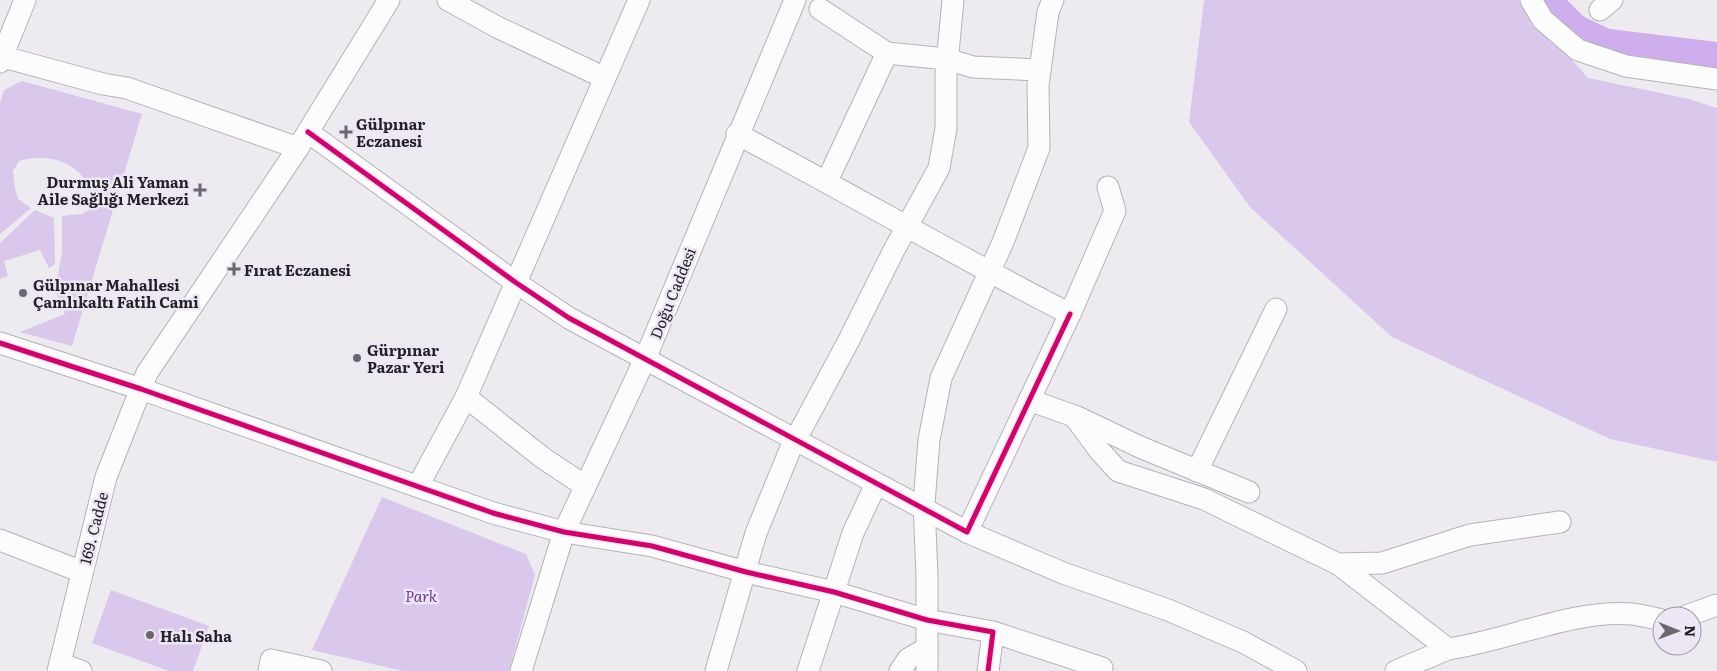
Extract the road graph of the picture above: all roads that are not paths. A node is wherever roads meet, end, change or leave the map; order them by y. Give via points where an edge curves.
1 (25, 0) edge
2 (389, 0) edge
3 (448, 0) edge
4 (639, 0) edge
5 (953, 0) edge
6 (1054, 0) edge
7 (1531, 0) edge
8 (794, 3) edge
9 (829, 4) edge
10 (887, 53) junction
11 (0, 58) edge
12 (947, 60) junction
13 (1040, 70) junction
14 (605, 78) junction
15 (1717, 79) edge
16 (737, 134) junction
17 (303, 140) junction
18 (827, 181) junction
19 (1108, 187) dead end
20 (907, 225) junction
21 (989, 272) junction
22 (515, 282) junction
23 (1276, 309) dead end
24 (1070, 314) junction
25 (0, 342) edge
26 (644, 359) junction
27 (141, 389) junction
28 (466, 397) junction
29 (1029, 400) junction
30 (1074, 416) junction
31 (795, 441) junction
32 (1197, 471) junction
33 (876, 484) junction
34 (418, 486) junction
35 (585, 486) junction
36 (1249, 492) dead end
37 (924, 510) junction
38 (1560, 522) dead end
39 (564, 532) junction
40 (967, 532) junction
41 (0, 540) edge
42 (1338, 564) junction
43 (82, 572) junction
44 (746, 572) junction
45 (834, 592) junction
46 (1717, 605) edge
47 (1702, 610) edge
48 (1652, 618) edge
49 (927, 620) junction
50 (993, 632) junction
51 (927, 648) junction
52 (1448, 649) junction
53 (59, 668) edge
54 (1102, 668) dead end
55 (81, 671) edge
56 (269, 671) edge
57 (321, 671) edge
58 (521, 671) edge
59 (716, 671) edge
60 (808, 671) edge
61 (900, 671) edge
62 (927, 671) edge
63 (988, 671) edge
64 (1296, 671) edge
65 (1396, 671) edge

1 - 11 street
2 - 17 street, 169. Cadde
3 - 14 street
4 - 14 street
5 - 12 street
6 - 13 street via 1048,12
7 - 15 street via 1543,20 1578,50 1626,66
8 - 9 street
8 - 16 street, Doğu Caddesi
9 - 10 street
10 - 12 street
10 - 18 street
11 - 17 street via 127,88
12 - 13 street via 973,67
12 - 20 street via 946,128 939,168
13 - 21 street via 1039,148
14 - 22 street
16 - 18 street
16 - 26 street, Doğu Caddesi
17 - 22 street
17 - 27 street, 169. Cadde via 147,373
18 - 20 street
19 - 24 street via 1116,211
20 - 21 street
20 - 31 street
21 - 24 street
21 - 37 street via 941,378 928,440
22 - 26 street via 569,318
22 - 28 street
23 - 32 street
24 - 29 street
25 - 27 street
26 - 31 street
26 - 35 street, Doğu Caddesi
27 - 34 street
27 - 43 street, 169. Cadde via 106,477
28 - 34 street
28 - 35 street via 543,458
29 - 30 street
29 - 40 street
30 - 32 street
30 - 42 street via 1118,471 1204,499
31 - 33 street
31 - 44 street via 756,533
32 - 36 street
33 - 37 street
33 - 45 street via 852,533
34 - 39 street via 493,513
35 - 39 street, Doğu Caddesi
37 - 40 street
37 - 49 street
38 - 42 street via 1470,535 1382,563
39 - 44 street via 652,546
39 - 58 street, Doğu Caddesi
40 - 64 street via 1063,573 1168,610 1243,642
41 - 43 street
42 - 52 street
43 - 53 street, 169. Cadde
44 - 45 street
44 - 59 street
45 - 49 street
45 - 60 street
46 - 47 street
48 - 52 street via 1632,614 1600,615 1542,627 1477,646
49 - 50 street
49 - 51 street
50 - 54 street
50 - 63 street
51 - 61 street via 908,659
51 - 62 street
52 - 65 street
53 - 55 street
56 - 57 street via 271,660

